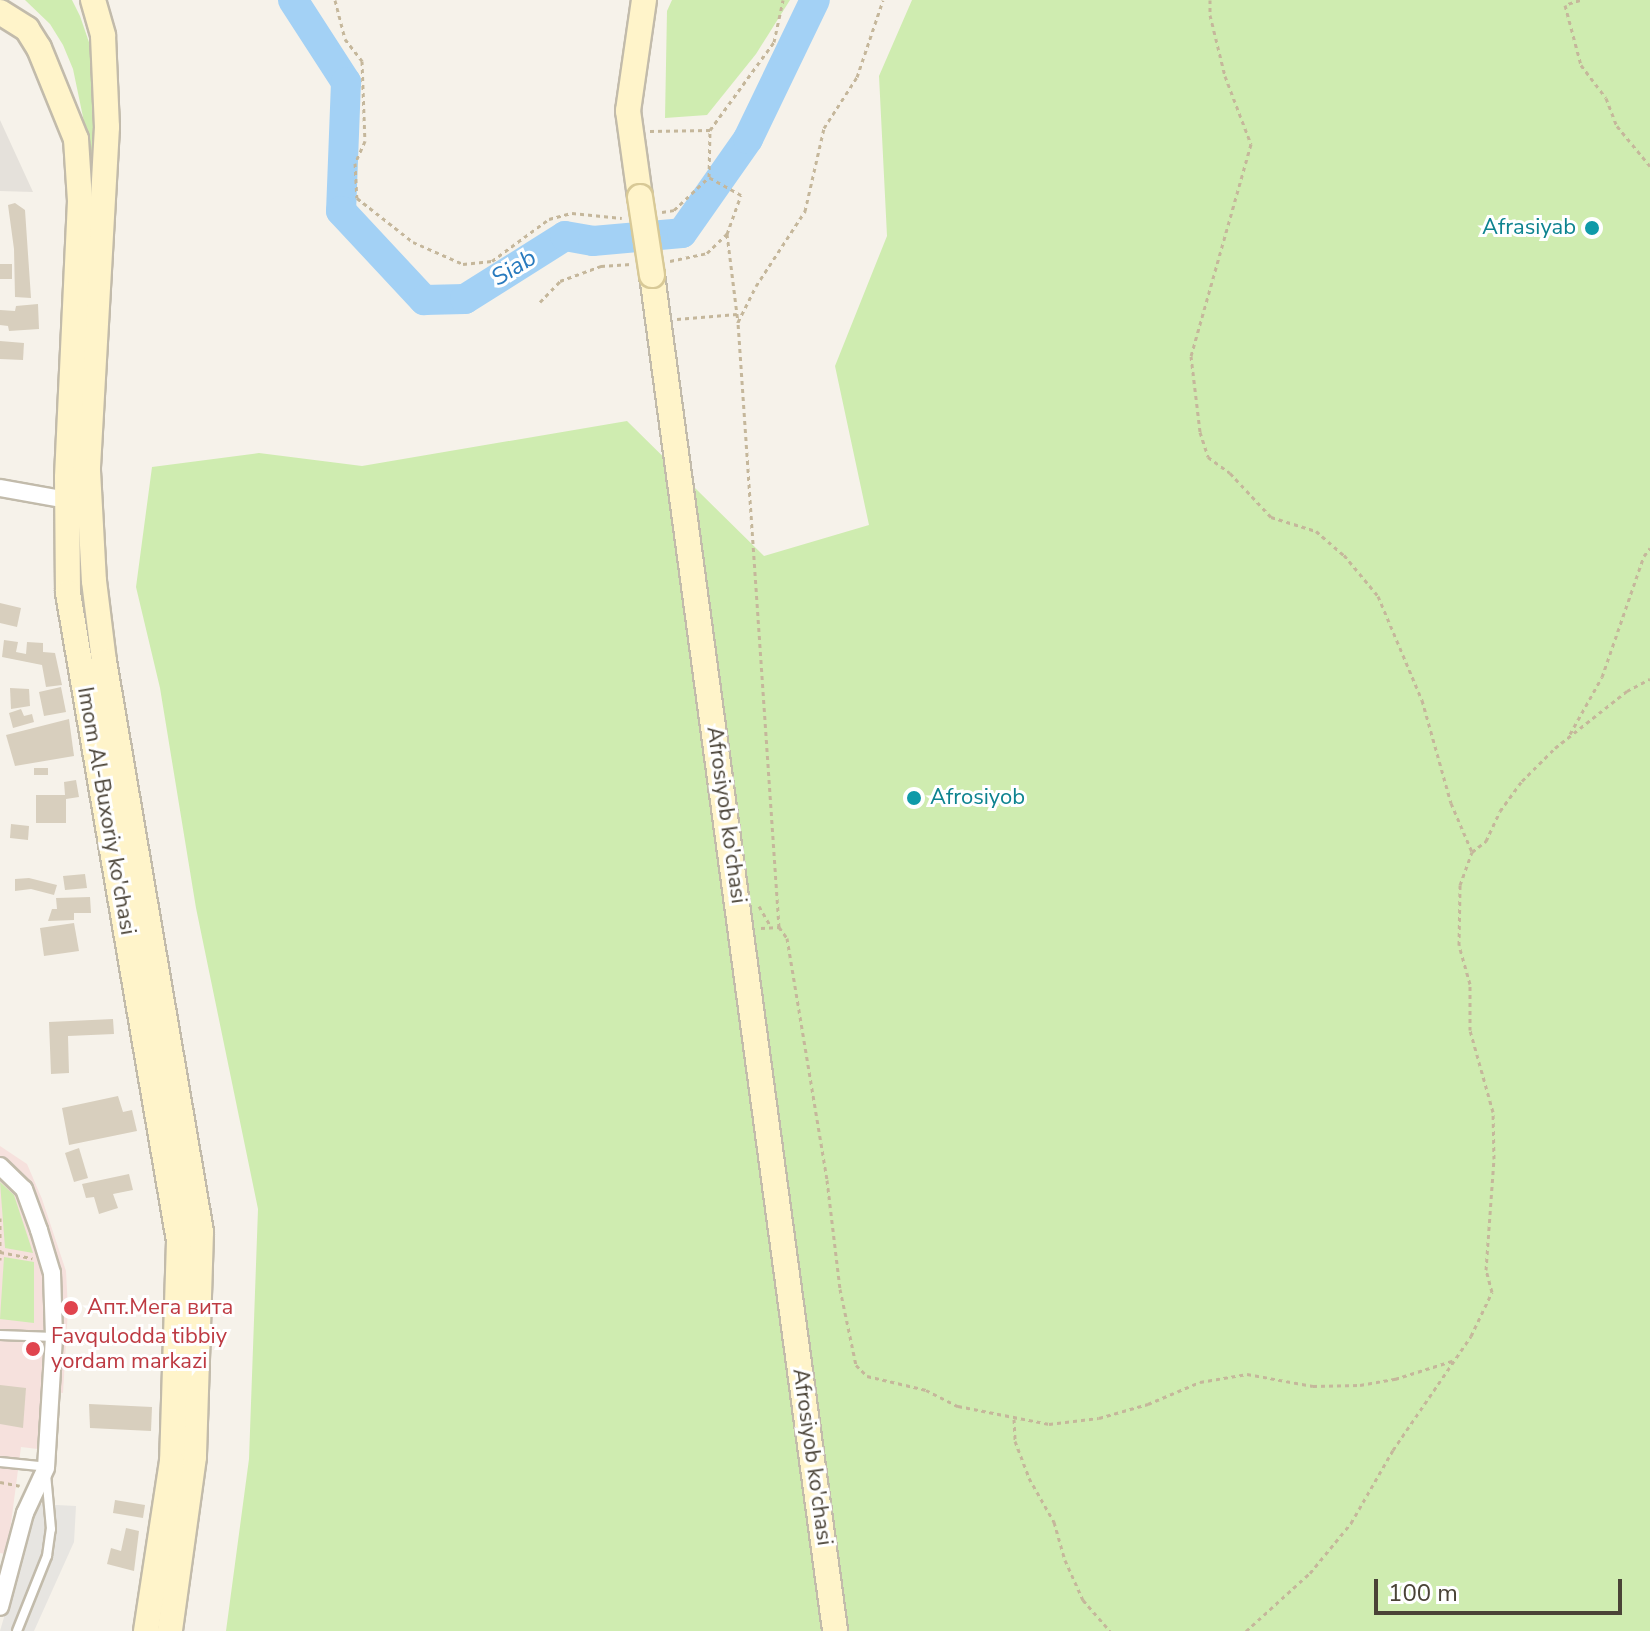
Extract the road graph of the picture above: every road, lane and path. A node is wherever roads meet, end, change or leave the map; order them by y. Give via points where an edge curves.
1 (93, 0) edge
2 (335, 0) edge
3 (644, 0) edge
4 (783, 0) edge
5 (883, 0) edge
6 (1210, 0) edge
7 (1580, 0) edge
8 (0, 12) edge
9 (710, 130) junction
10 (648, 131) dead end
11 (1650, 166) edge
12 (709, 178) junction
13 (741, 195) dead end
14 (642, 209) junction
15 (727, 234) dead end
16 (737, 314) junction
17 (666, 321) dead end
18 (738, 322) junction
19 (0, 488) edge
20 (67, 500) junction
21 (1650, 548) edge
22 (92, 662) junction
23 (1650, 679) edge
24 (1568, 737) junction
25 (1472, 852) junction
26 (779, 927) junction
27 (742, 930) junction
28 (0, 1166) edge
29 (0, 1218) edge
30 (0, 1252) edge
31 (0, 1260) edge
32 (48, 1261) junction
33 (0, 1335) edge
34 (54, 1337) junction
35 (1455, 1360) junction
36 (1014, 1419) junction
37 (0, 1462) edge
38 (42, 1467) junction
39 (0, 1482) edge
40 (34, 1489) junction
41 (0, 1607) edge
42 (17, 1631) edge
43 (146, 1631) edge
44 (170, 1631) edge
45 (835, 1631) edge
46 (1110, 1631) edge
47 (1246, 1631) edge

1 - 22 main road, Imom Al-Buxoriy ko'chasi via 103,36 107,127 88,471
2 - 14 path via 345,39 362,61 365,141 355,163 357,198 413,242 463,264 492,261 549,219 572,213 612,220
3 - 14 main road, Afrosiyob ko'chasi via 628,111
4 - 9 path via 774,42
5 - 18 path via 857,77 824,128 805,211
6 - 25 path via 1225,76 1251,144 1191,356 1200,432 1208,457 1271,517 1316,531 1378,596 1422,700 1451,803
7 - 11 path via 1565,5 1581,65 1606,98 1617,126
8 - 20 main road, Imom Al-Buxoriy ko'chasi via 27,29 39,48 76,139 80,201
9 - 10 path
9 - 12 path
12 - 13 path
12 - 14 path via 674,210
14 - 27 main road, Afrosiyob ko'chasi, bridge
15 - 16 path
16 - 17 path
16 - 18 path
18 - 26 path
19 - 20 street
20 - 22 main road, Imom Al-Buxoriy ko'chasi via 68,593
21 - 24 path via 1602,677
22 - 43 main road, Imom Al-Buxoriy ko'chasi via 179,1241 172,1461
22 - 44 main road, Imom Al-Buxoriy ko'chasi via 201,1232 194,1457
23 - 24 path
24 - 25 path via 1522,781 1486,841
25 - 35 path via 1460,885 1459,945 1470,984 1470,1030 1493,1112 1486,1270 1492,1292
26 - 27 path
26 - 36 path via 787,938 856,1365 867,1376
27 - 45 main road, Afrosiyob ko'chasi
28 - 32 street via 24,1189
29 - 31 path
30 - 32 path
32 - 34 street
33 - 34 lane
34 - 38 street
35 - 36 path via 1360,1385 1313,1386 1247,1374 1200,1382 1099,1418 1049,1424
35 - 47 path via 1351,1523 1310,1573
36 - 46 path via 1015,1441 1029,1478 1054,1522 1083,1600
37 - 38 lane
38 - 40 street
38 - 42 lane via 51,1529 47,1556
39 - 40 path
40 - 41 street

